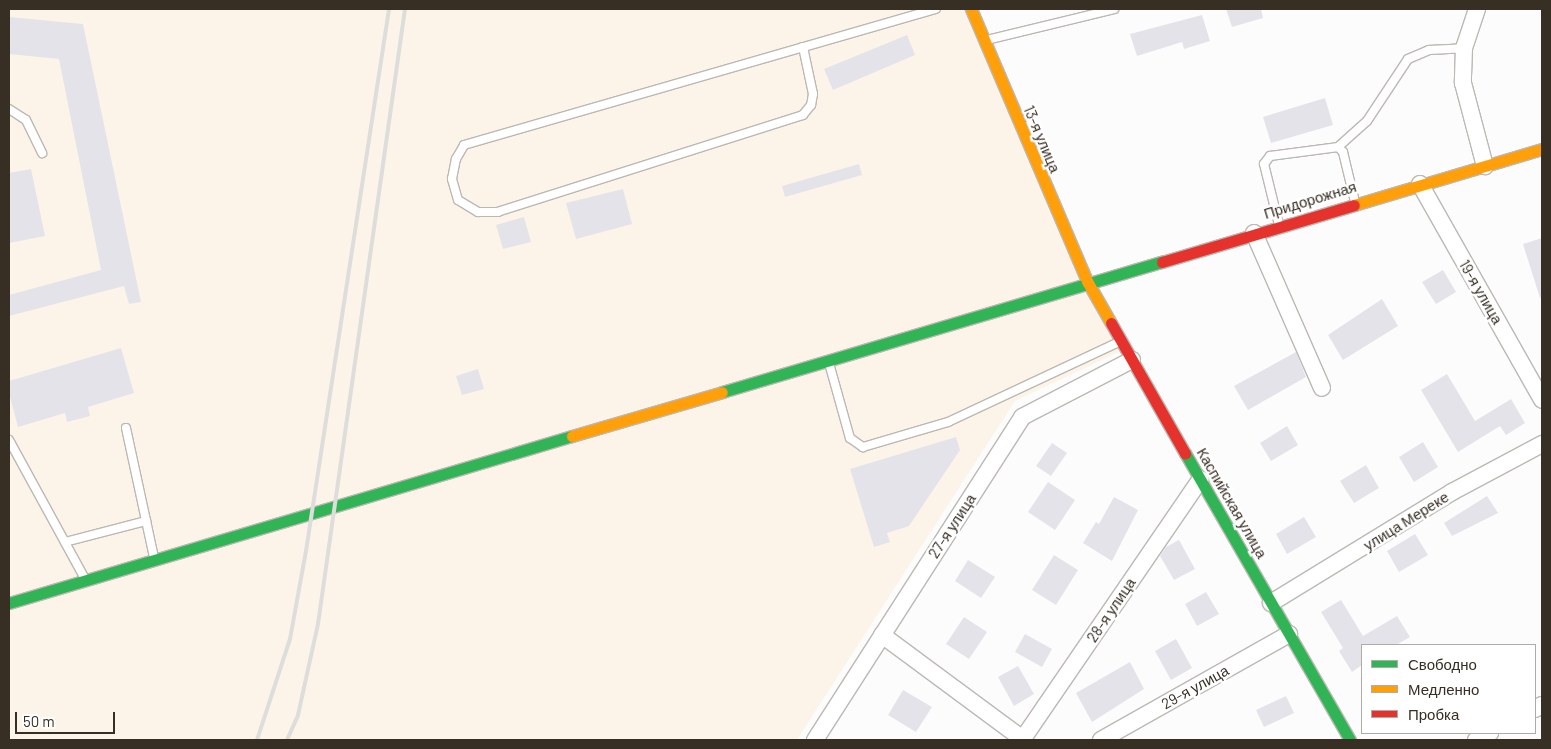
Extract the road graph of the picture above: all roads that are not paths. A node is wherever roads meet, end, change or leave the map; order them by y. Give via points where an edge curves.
1 (936, 9) edge
2 (971, 9) edge
3 (1114, 9) edge
4 (1478, 9) edge
5 (985, 41) junction
6 (803, 47) junction
7 (1464, 48) junction
8 (9, 109) edge
9 (1338, 147) junction
10 (1542, 149) edge
11 (42, 153) dead end
12 (1485, 166) junction
13 (1420, 184) junction
14 (1356, 202) junction
15 (1279, 225) junction
16 (1254, 233) junction
17 (1087, 281) junction
18 (1121, 341) junction
19 (828, 359) junction
20 (1132, 360) junction
21 (1322, 388) dead end
22 (1542, 400) edge
23 (126, 428) dead end
24 (9, 440) edge
25 (1542, 444) edge
26 (1201, 480) junction
27 (146, 521) junction
28 (65, 542) junction
29 (155, 560) junction
30 (85, 580) junction
31 (9, 603) edge
32 (1271, 603) junction
33 (1289, 634) junction
34 (882, 635) junction
35 (1488, 734) edge
36 (815, 740) edge
37 (1023, 740) edge
38 (1101, 740) edge
39 (1350, 740) edge
40 (1476, 740) edge

1 - 6 lane
2 - 5 street, 13-я улица
3 - 5 lane
4 - 7 street
5 - 17 street, 13-я улица
6 - 6 lane via 464,144 456,159 452,178 458,200 478,212 498,212 803,115 813,94
7 - 9 lane via 1429,50 1408,60 1367,121
7 - 12 street via 1463,83
8 - 11 lane via 26,120
9 - 14 lane via 1343,152
9 - 15 lane via 1270,156 1266,160 1264,164
10 - 12 street, Придорожная
12 - 13 street, Придорожная
13 - 14 street, Придорожная
13 - 22 street, 19-я улица
14 - 15 street, Придорожная
15 - 16 street, Придорожная
16 - 17 street, Придорожная
16 - 21 street
17 - 18 street, Каспийская улица
17 - 19 street, Придорожная
18 - 19 lane via 948,422 863,447 850,438
18 - 20 street, Каспийская улица
19 - 29 street, Придорожная
20 - 26 street, Каспийская улица
20 - 34 street, 27-я улица via 1022,417
23 - 27 lane
24 - 28 lane
25 - 32 street, улица Мереке via 1452,492
26 - 32 street, Каспийская улица
26 - 37 street, 28-я улица
27 - 28 lane
27 - 29 lane
28 - 30 lane
29 - 30 street, Придорожная
30 - 31 street, Придорожная
32 - 33 street, Каспийская улица
33 - 38 street, 29-я улица
33 - 39 street, Каспийская улица
34 - 36 street, 27-я улица
34 - 37 street
35 - 40 street

